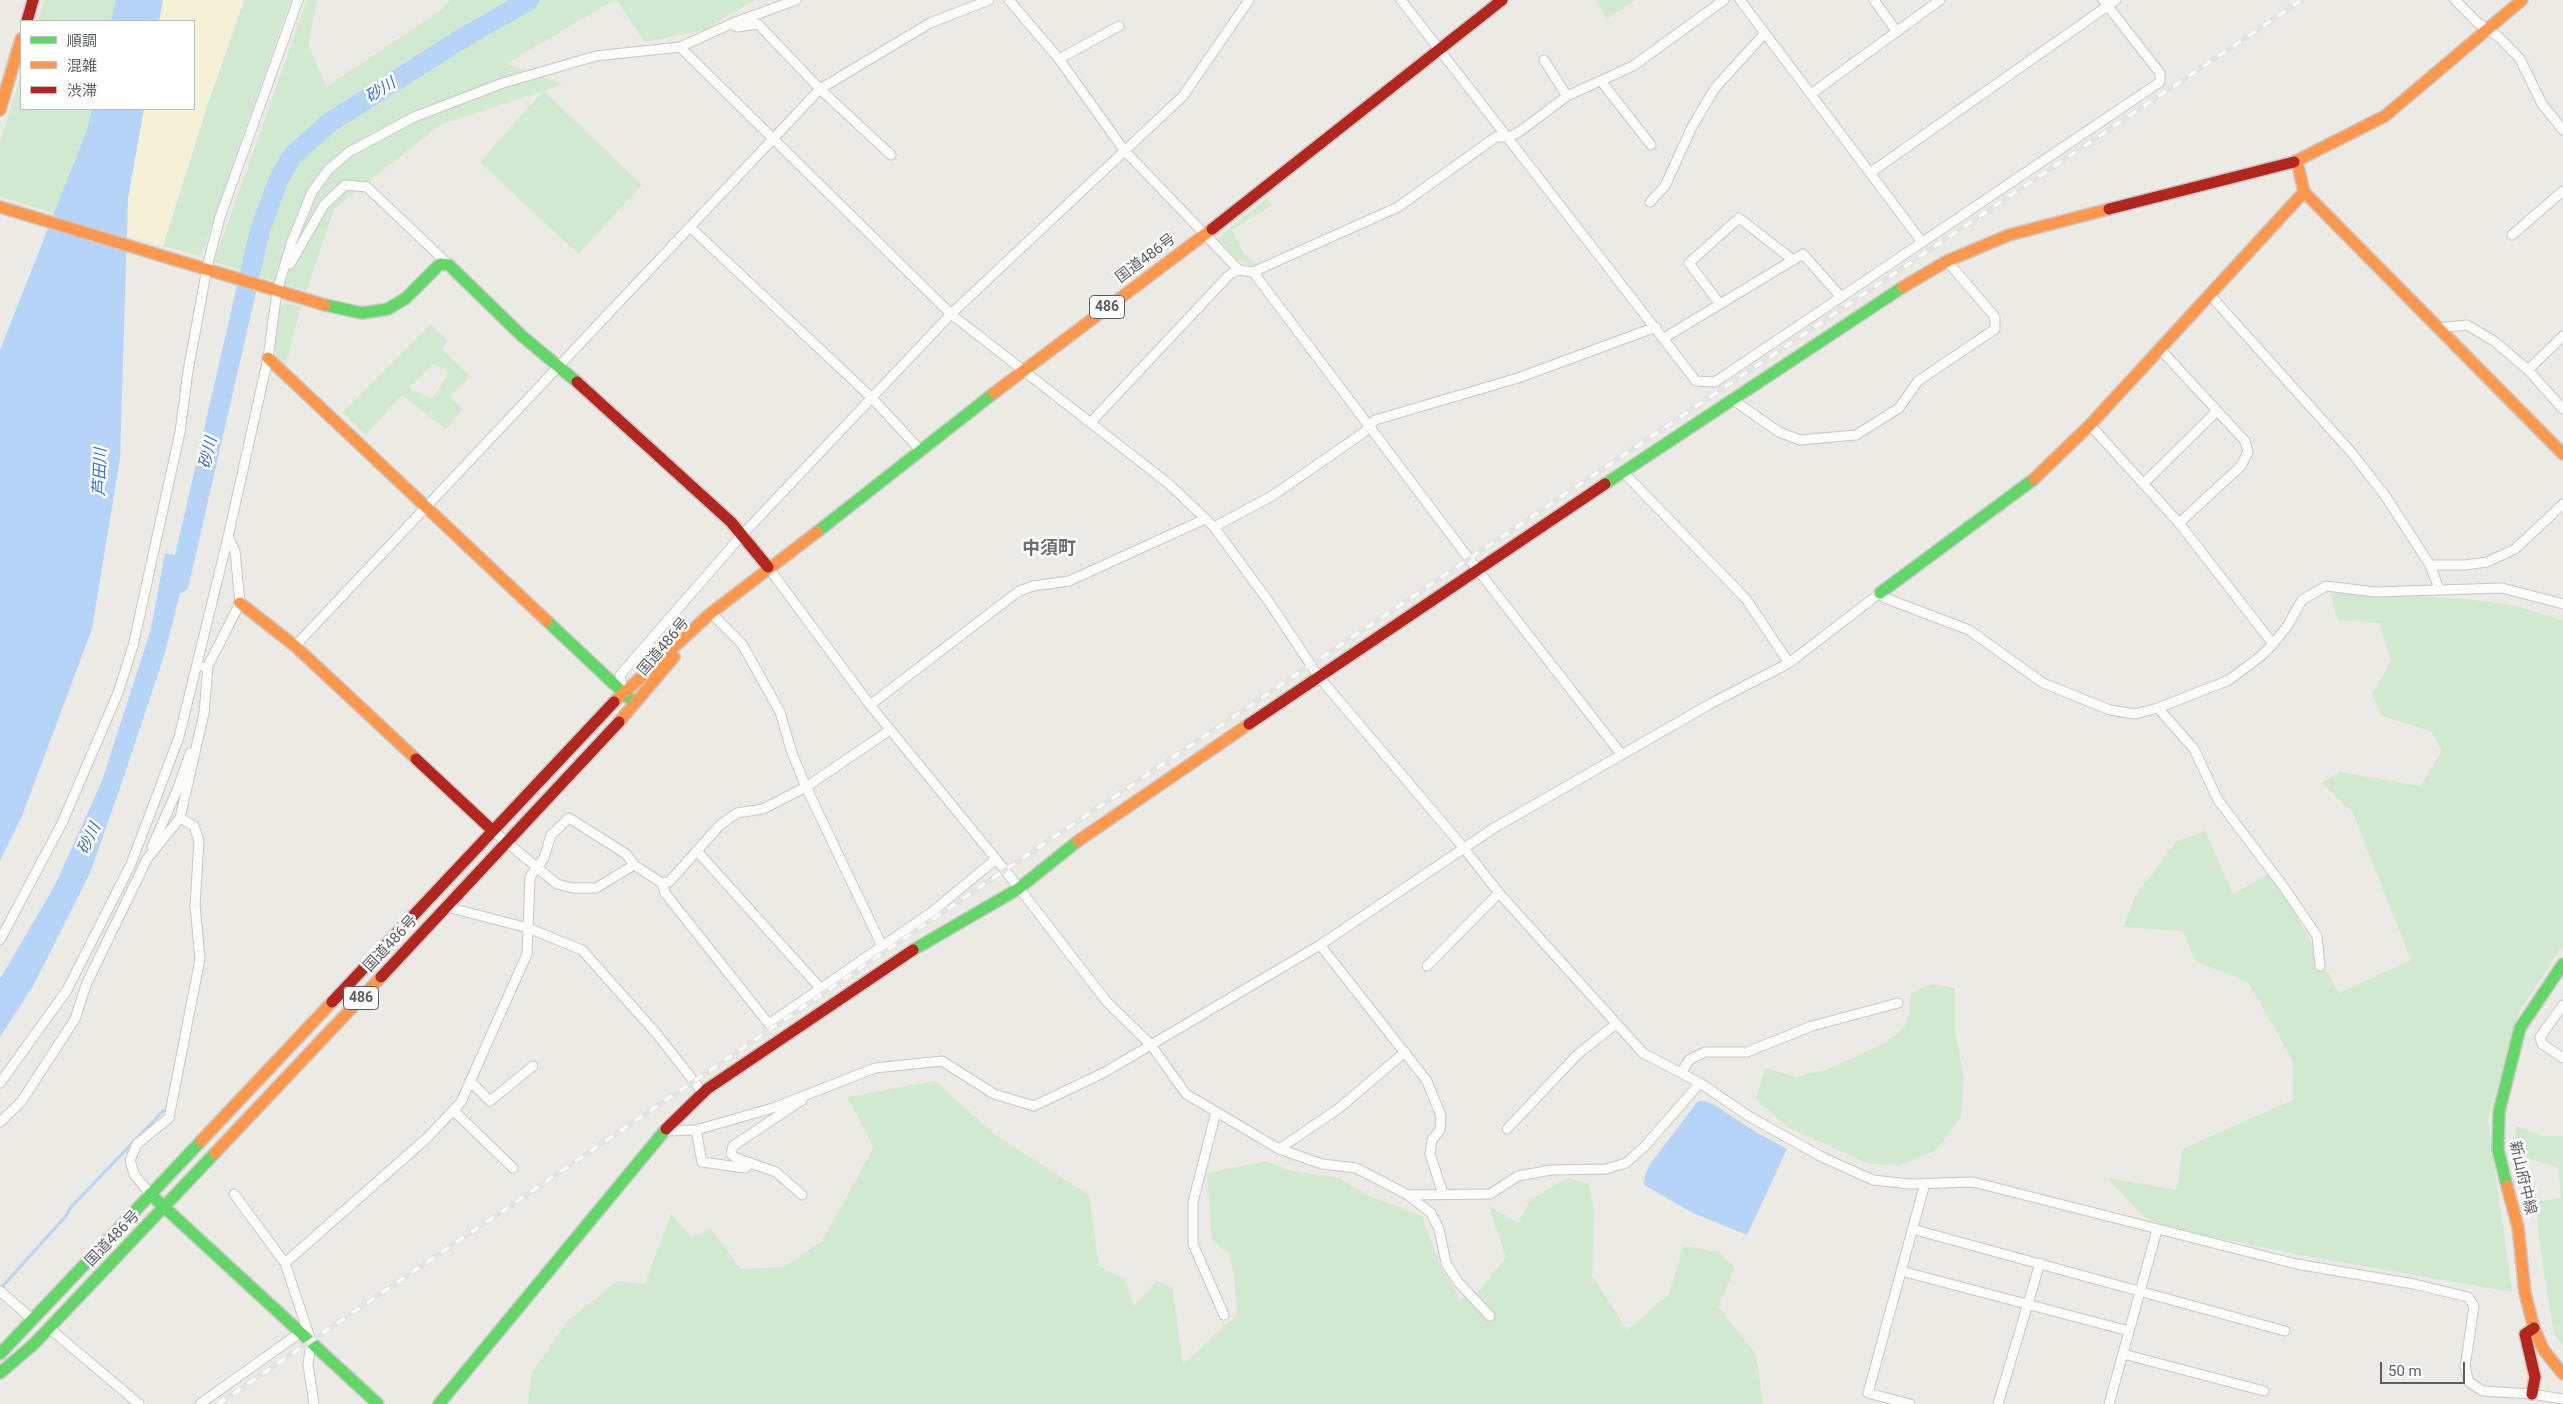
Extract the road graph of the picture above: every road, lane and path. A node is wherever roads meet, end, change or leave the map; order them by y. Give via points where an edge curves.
1 (33, 0) edge
2 (298, 0) edge
3 (796, 0) edge
4 (989, 0) edge
5 (1009, 0) edge
6 (1249, 0) edge
7 (1401, 0) edge
8 (1502, 0) edge
9 (1724, 0) edge
10 (1740, 0) edge
11 (1874, 0) edge
12 (1940, 0) edge
13 (2116, 0) edge
14 (2454, 0) edge
15 (2522, 0) edge
16 (2105, 3) edge
17 (27, 20) edge
18 (733, 22) junction
19 (1119, 26) dead end
20 (2488, 29) junction
21 (1897, 32) junction
22 (1765, 33) junction
23 (20, 42) edge
24 (680, 47) junction
25 (1440, 48) junction
26 (1059, 59) junction
27 (1544, 60) dead end
28 (1601, 81) junction
29 (820, 89) junction
30 (1811, 94) junction
31 (1567, 96) junction
32 (0, 110) edge
33 (2563, 130) edge
34 (1509, 137) junction
35 (774, 138) junction
36 (1652, 145) dead end
37 (1124, 150) junction
38 (891, 155) dead end
39 (2297, 161) junction
40 (1870, 174) junction
41 (2563, 191) edge
42 (2304, 192) junction
43 (1650, 202) dead end
44 (0, 207) edge
45 (690, 227) junction
46 (1205, 234) junction
47 (2512, 236) dead end
48 (1922, 242) junction
49 (1793, 260) junction
50 (1947, 261) junction
51 (448, 265) junction
52 (205, 270) junction
53 (1240, 270) junction
54 (1253, 272) junction
55 (272, 290) junction
56 (2210, 295) junction
57 (1841, 297) junction
58 (1720, 304) junction
59 (951, 314) junction
60 (1656, 327) junction
61 (2438, 328) junction
62 (2563, 336) edge
63 (1664, 338) junction
64 (2160, 349) junction
65 (268, 358) junction
66 (558, 366) junction
67 (1022, 370) junction
68 (2528, 370) junction
69 (872, 398) junction
70 (1733, 400) junction
71 (2563, 408) edge
72 (2217, 411) junction
73 (1091, 422) junction
74 (1370, 426) junction
75 (2090, 426) junction
76 (921, 451) junction
77 (2563, 454) edge
78 (1624, 473) junction
79 (2143, 484) junction
80 (2563, 504) edge
81 (426, 506) junction
82 (1205, 519) junction
83 (2179, 523) junction
84 (1214, 528) junction
85 (742, 535) junction
86 (228, 538) junction
87 (2430, 565) junction
88 (768, 567) junction
89 (1478, 570) junction
90 (2439, 589) junction
91 (1880, 593) junction
92 (240, 603) junction
93 (2563, 604) edge
94 (711, 613) junction
95 (2273, 644) junction
96 (295, 646) junction
97 (1790, 663) junction
98 (208, 666) junction
99 (196, 668) junction
100 (1319, 677) junction
101 (623, 693) junction
102 (636, 704) junction
103 (870, 705) junction
104 (2158, 708) junction
105 (204, 713) junction
106 (890, 730) junction
107 (1621, 754) junction
108 (806, 787) junction
109 (180, 818) junction
110 (492, 830) junction
111 (507, 844) junction
112 (1463, 847) junction
113 (697, 851) junction
114 (147, 859) junction
115 (996, 859) junction
116 (538, 866) junction
117 (634, 866) junction
118 (662, 882) junction
119 (1018, 889) junction
120 (1499, 894) junction
121 (447, 907) junction
122 (528, 928) junction
123 (0, 940) edge
124 (882, 946) junction
125 (1320, 946) junction
126 (2563, 964) edge
127 (1427, 966) dead end
128 (2320, 966) dead end
129 (821, 988) junction
130 (1898, 1003) dead end
131 (2563, 1005) edge
132 (1616, 1024) junction
133 (1152, 1045) junction
134 (1405, 1052) junction
135 (2563, 1058) edge
136 (534, 1066) dead end
137 (1680, 1073) junction
138 (470, 1081) junction
139 (0, 1083) edge
140 (1700, 1083) junction
141 (703, 1093) junction
142 (805, 1096) junction
143 (453, 1110) junction
144 (1216, 1112) junction
145 (0, 1122) edge
146 (1507, 1129) dead end
147 (696, 1130) junction
148 (664, 1131) junction
149 (1279, 1149) junction
150 (751, 1163) junction
151 (513, 1168) dead end
152 (1924, 1184) junction
153 (150, 1194) junction
154 (234, 1194) dead end
155 (1443, 1194) junction
156 (802, 1195) dead end
157 (1408, 1195) junction
158 (164, 1207) junction
159 (1912, 1229) junction
160 (2156, 1230) junction
161 (285, 1263) junction
162 (2040, 1263) junction
163 (1901, 1271) junction
164 (2140, 1290) junction
165 (0, 1291) edge
166 (2028, 1304) junction
167 (1224, 1315) dead end
168 (1490, 1316) dead end
169 (33, 1320) junction
170 (49, 1328) junction
171 (2534, 1328) junction
172 (2129, 1331) junction
173 (2285, 1331) dead end
174 (301, 1332) junction
175 (310, 1341) junction
176 (0, 1354) edge
177 (2123, 1354) junction
178 (0, 1373) edge
179 (2563, 1374) edge
180 (2264, 1391) dead end
181 (2532, 1394) junction
182 (2563, 1399) edge
183 (138, 1404) edge
184 (200, 1404) edge
185 (314, 1404) edge
186 (378, 1404) edge
187 (439, 1404) edge
188 (1910, 1404) edge
189 (1998, 1404) edge
190 (2109, 1404) edge

1 - 17 main road
2 - 52 street via 220,217
3 - 18 street
4 - 29 street via 930,23
5 - 26 street
6 - 37 street via 1183,96
7 - 25 street
8 - 25 main road, 国道486号 / 486
9 - 28 street via 1633,66
10 - 22 street
11 - 21 street
12 - 21 street
13 - 16 street
14 - 20 street
15 - 20 main road
16 - 40 street
16 - 48 street via 2160,73 2160,82
18 - 24 street
18 - 29 street via 737,27 758,24
19 - 26 street
20 - 33 street via 2520,59 2542,104
20 - 39 main road via 2386,116
21 - 30 street
22 - 30 street
22 - 43 street via 1716,88 1692,127 1666,186
23 - 32 main road
24 - 35 street
24 - 55 street via 596,56 503,83 414,117 348,152 328,170 312,192
25 - 34 street
25 - 46 main road, 国道486号 / 486
26 - 37 street
27 - 31 street
28 - 31 street
28 - 36 street
29 - 35 street
29 - 38 street
30 - 40 street
31 - 34 street
34 - 54 street via 1496,137 1398,206
34 - 60 street
35 - 45 street
35 - 59 street
37 - 46 street
37 - 59 street
39 - 42 main road
39 - 50 main road via 2009,235
40 - 48 street
41 - 47 street
42 - 56 main road
42 - 61 main road
44 - 52 main road
45 - 66 street
45 - 69 street
46 - 53 street
46 - 67 main road, 国道486号 / 486
48 - 57 street
49 - 57 street via 1803,254
49 - 58 street
49 - 58 street via 1739,218 1689,262
50 - 70 main road via 1883,299
50 - 70 street via 1995,317 1994,329 1918,381 1899,408 1856,435 1800,440 1778,432
51 - 55 main road via 440,264 406,298 388,309 362,313
51 - 55 street via 367,187 346,185 324,204
51 - 66 main road
52 - 55 main road
52 - 123 street via 180,432 133,646 118,693 62,823
53 - 54 street
53 - 73 street via 1230,274
54 - 74 street
55 - 65 street
56 - 64 main road
56 - 87 street via 2352,453 2386,497
57 - 63 street via 1715,382 1696,381
58 - 63 street
59 - 67 street
59 - 69 street
60 - 63 street
60 - 74 street via 1518,378 1375,420
61 - 68 street via 2466,325 2494,341
61 - 77 main road
62 - 68 street
64 - 72 street
64 - 75 main road
65 - 81 main road
65 - 86 street
66 - 81 street
66 - 85 main road via 732,522
67 - 73 street
67 - 76 main road, 国道486号 / 486
68 - 71 street
69 - 76 street
69 - 85 street
70 - 78 main road
72 - 79 street
72 - 83 street via 2245,441 2248,452 2241,466
73 - 82 street via 1169,484
74 - 84 street via 1272,496
74 - 89 street
75 - 79 street
75 - 91 main road via 2030,484
76 - 88 main road, 国道486号 / 486
78 - 89 main road
78 - 97 street via 1746,599
79 - 83 street
80 - 87 street via 2515,549 2487,562
81 - 96 street
81 - 101 main road
82 - 84 street
82 - 103 street via 1069,581 1019,591
83 - 95 street
84 - 100 street
85 - 88 main road
85 - 101 street via 620,675
86 - 92 street via 235,550
86 - 99 street
87 - 90 street
88 - 94 main road, 国道486号 / 486
88 - 103 street
89 - 100 main road
89 - 107 street
90 - 93 street via 2502,588
90 - 95 street via 2375,592 2326,586 2302,600
91 - 97 street
91 - 104 street via 1885,598 1969,630 2043,683 2110,710 2134,714
92 - 96 main road
92 - 98 street
94 - 101 main road, 国道486号 / 486
94 - 102 main road, 国道486号 / 486
94 - 108 street via 742,644 780,712
95 - 104 street via 2229,680
96 - 110 main road
97 - 107 street
98 - 99 street
98 - 105 street
99 - 139 street via 179,737 131,864 67,990
100 - 112 street
100 - 119 main road via 1094,829
101 - 102 main road
101 - 110 main road, 国道486号 / 486
102 - 111 main road, 国道486号 / 486
103 - 106 street
104 - 128 street via 2194,749 2218,800 2317,936
105 - 109 street
105 - 114 street via 178,788
106 - 108 street
106 - 115 street
107 - 112 street
108 - 113 street via 763,809 737,813 720,824
108 - 124 street
109 - 114 street
109 - 153 street via 194,826 199,841 195,905 200,959 169,1118 137,1144 130,1160 134,1174
110 - 111 street
110 - 153 main road, 国道486号 / 486
111 - 116 street
111 - 121 main road, 国道486号 / 486
112 - 120 street
112 - 125 street
113 - 118 street via 669,882
113 - 129 street
114 - 145 street via 86,985 75,1019 21,1102
115 - 119 street
115 - 124 street via 932,912
116 - 117 street via 557,884 596,888
116 - 117 street via 552,835 569,818 626,854
116 - 122 street via 530,877
117 - 118 street
118 - 129 street via 665,893 769,1024
119 - 133 street via 1107,1002
119 - 141 main road via 926,941
120 - 127 street
120 - 132 street
121 - 122 street
121 - 158 main road, 国道486号 / 486
122 - 138 street via 526,954
122 - 141 street via 582,950 656,1033
124 - 129 street
125 - 133 street
125 - 134 street
126 - 171 main road, 新山府中線 via 2520,1028 2498,1112 2498,1150 2518,1228 2525,1293
130 - 137 street via 1812,1026 1747,1052 1704,1052 1689,1060
131 - 135 street via 2540,1037 2542,1044
132 - 137 street via 1643,1053
132 - 146 street via 1578,1054
133 - 142 street via 1034,1106 994,1094 942,1061 875,1068
133 - 144 street via 1186,1094
134 - 149 street via 1338,1109
134 - 155 street via 1427,1081 1440,1116 1440,1130 1432,1140 1430,1154
136 - 138 street via 490,1101
137 - 140 street
138 - 143 street via 461,1102
140 - 152 street via 1750,1118 1824,1158 1873,1180
140 - 155 street via 1644,1148 1626,1163 1606,1169 1550,1170 1518,1176 1490,1194
141 - 148 main road
142 - 147 street
142 - 150 street via 733,1146 731,1154
143 - 151 street
143 - 161 street via 427,1138
144 - 149 street
144 - 167 street via 1192,1202 1193,1244
147 - 148 street
147 - 150 street via 702,1162 745,1168
148 - 187 main road
149 - 157 street via 1322,1164 1356,1168
150 - 156 street via 776,1172
152 - 159 street
152 - 160 street via 1973,1182
153 - 158 main road
153 - 169 main road, 国道486号 / 486
154 - 161 street
155 - 157 street
157 - 168 street via 1431,1213 1439,1229 1446,1263 1458,1282
158 - 170 main road, 国道486号 / 486
158 - 174 main road
159 - 162 street
159 - 163 street
160 - 164 street
160 - 181 street via 2296,1264 2414,1284 2468,1297 2474,1306 2465,1367 2469,1382 2483,1391
161 - 175 street
162 - 164 street
162 - 166 street
163 - 166 street
163 - 188 street via 1868,1393
164 - 172 street
164 - 173 street
165 - 169 street
166 - 172 street
166 - 189 street
169 - 176 main road, 国道486号 / 486
170 - 178 main road, 国道486号 / 486
170 - 183 street
171 - 179 main road, 新山府中線 via 2543,1349
171 - 181 main road via 2525,1334 2535,1377
172 - 177 street
174 - 175 main road
174 - 184 street
175 - 185 street via 308,1365
175 - 186 main road
177 - 180 street
177 - 190 street
181 - 182 street

